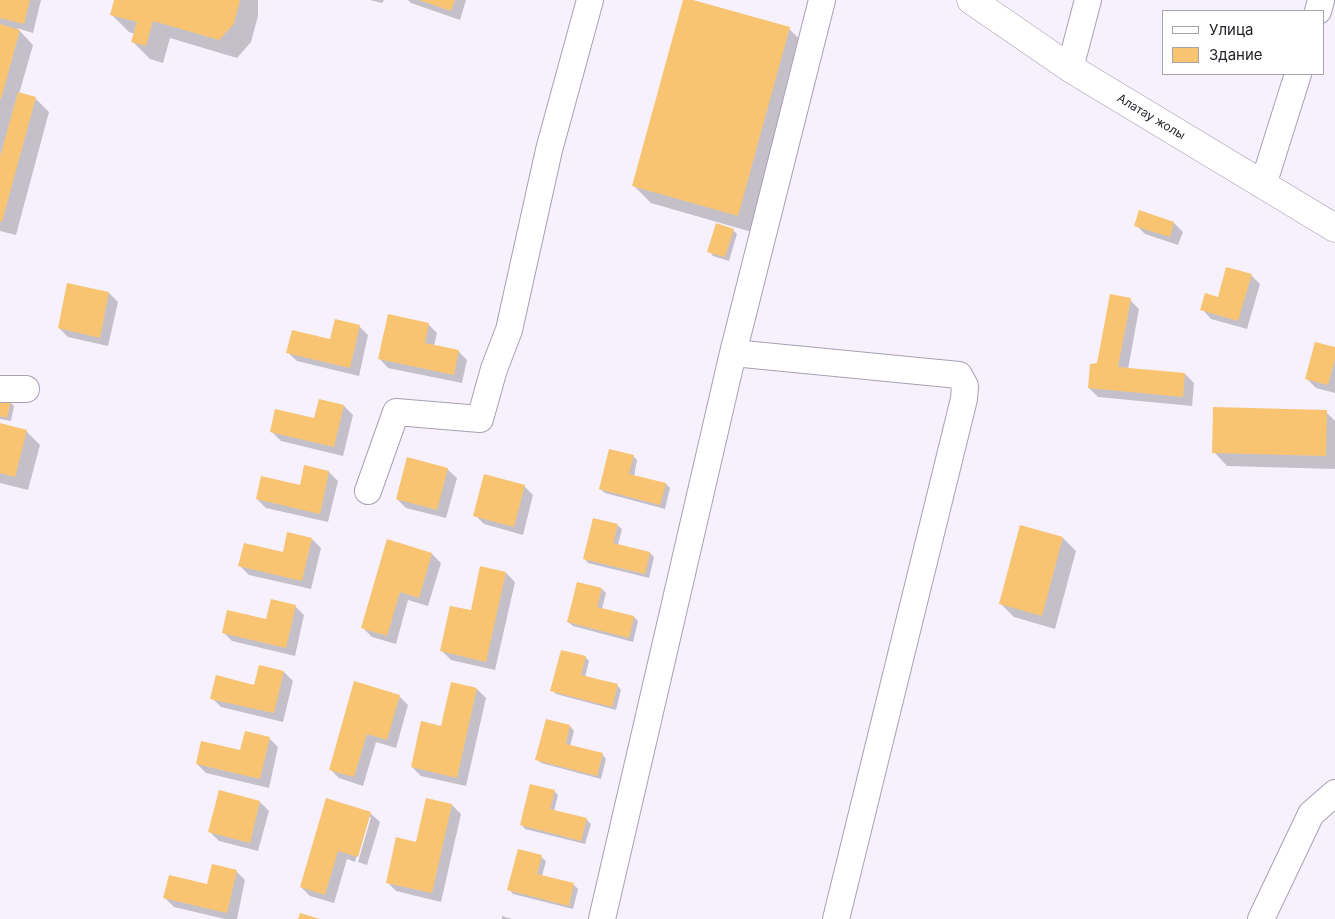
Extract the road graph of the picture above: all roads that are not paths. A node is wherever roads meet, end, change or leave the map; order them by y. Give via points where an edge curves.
1 (590, 0) edge
2 (822, 0) edge
3 (971, 0) edge
4 (1088, 0) edge
5 (1070, 68) junction
6 (1298, 75) edge
7 (1263, 185) junction
8 (1335, 228) edge
9 (733, 353) junction
10 (0, 389) edge
11 (26, 389) dead end
12 (368, 491) dead end
13 (1335, 793) edge
14 (602, 919) edge
15 (836, 919) edge
16 (1261, 919) edge

1 - 12 street via 549,150 509,330 480,419 396,412
2 - 9 street
3 - 5 main road, Алатау жолы
4 - 5 street
5 - 7 main road, Алатау жолы
6 - 7 street
7 - 8 main road, Алатау жолы
9 - 14 street
9 - 15 street via 959,375 965,386
10 - 11 street
13 - 16 street via 1310,814

